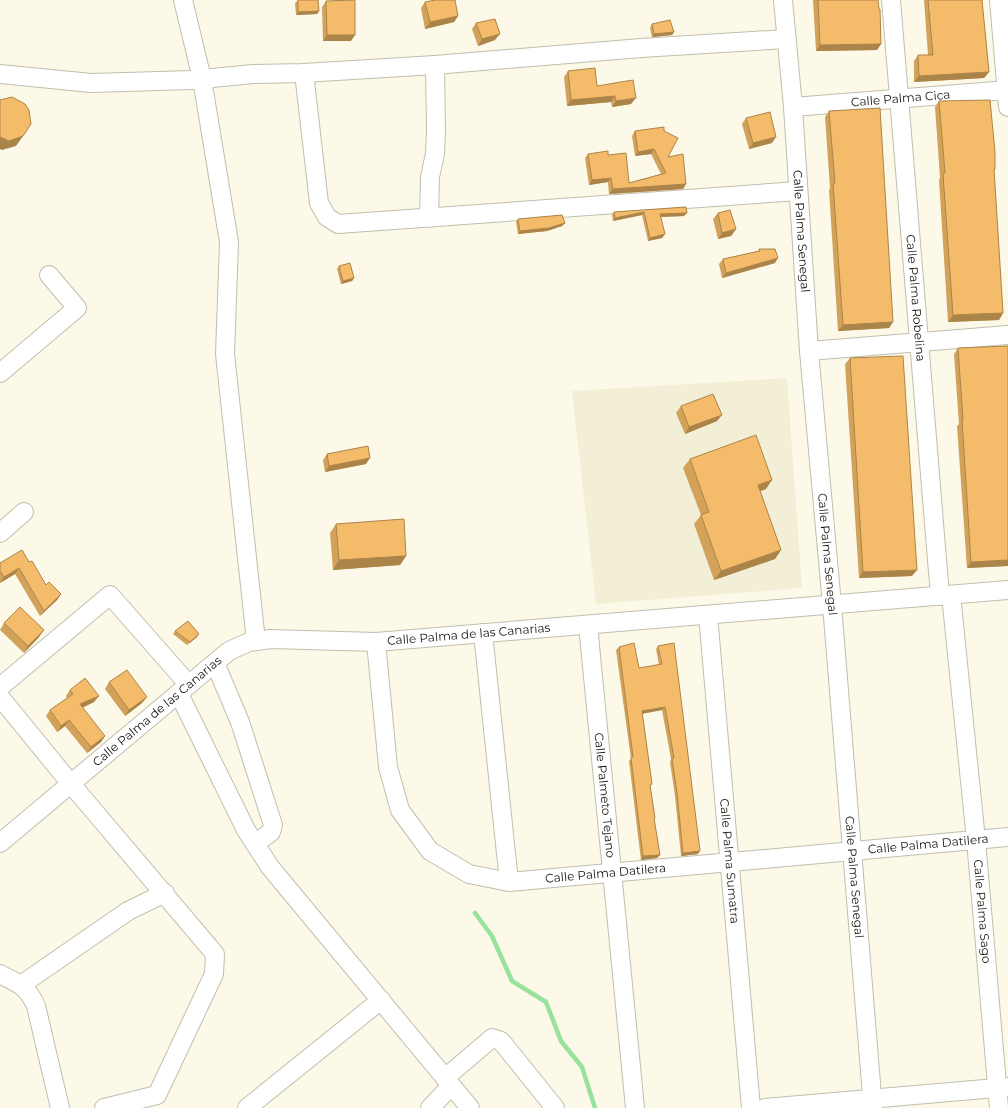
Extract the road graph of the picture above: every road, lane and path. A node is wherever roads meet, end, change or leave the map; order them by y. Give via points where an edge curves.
1 (183, 0) edge
2 (783, 0) edge
3 (890, 0) edge
4 (999, 0) edge
5 (786, 39) junction
6 (435, 66) junction
7 (304, 73) junction
8 (0, 74) edge
9 (202, 79) junction
10 (1008, 96) edge
11 (899, 99) junction
12 (793, 107) junction
13 (798, 191) junction
14 (429, 218) junction
15 (49, 275) dead end
16 (1008, 335) edge
17 (918, 343) junction
18 (809, 351) junction
19 (0, 373) edge
20 (24, 512) dead end
21 (0, 533) edge
22 (1008, 590) edge
23 (945, 596) junction
24 (832, 605) junction
25 (708, 615) junction
26 (588, 625) junction
27 (483, 633) junction
28 (256, 641) junction
29 (376, 642) junction
30 (215, 663) junction
31 (0, 687) edge
32 (184, 690) junction
33 (0, 697) edge
34 (71, 784) junction
35 (1008, 837) edge
36 (976, 840) junction
37 (0, 844) edge
38 (255, 844) junction
39 (853, 850) junction
40 (730, 863) junction
41 (612, 872) junction
42 (509, 882) junction
43 (165, 893) junction
44 (0, 974) edge
45 (21, 986) junction
46 (381, 1000) junction
47 (448, 1082) junction
48 (1003, 1087) edge
49 (872, 1103) edge
50 (60, 1108) edge
51 (104, 1108) edge
52 (247, 1108) edge
53 (430, 1108) edge
54 (470, 1108) edge
55 (555, 1108) edge
56 (635, 1108) edge
57 (751, 1108) edge
58 (765, 1108) edge
59 (999, 1108) edge

1 - 9 street
2 - 5 street, Calle Palma Senegal
3 - 11 street, Calle Palma Robelina
4 - 10 street
5 - 6 street via 641,48
5 - 12 street, Calle Palma Senegal
6 - 7 street
6 - 14 street via 436,131 430,177
7 - 9 street
7 - 14 street via 319,203 328,218 338,224
8 - 9 street via 92,83
9 - 28 street via 229,242 225,354
10 - 11 street, Calle Palma Cica
11 - 12 street, Calle Palma Cica
11 - 17 street, Calle Palma Robelina
12 - 13 street, Calle Palma Senegal
13 - 14 street
13 - 18 street, Calle Palma Senegal
15 - 19 street via 77,308
16 - 17 street
17 - 18 street
17 - 23 street, Calle Palma Robelina
18 - 24 street, Calle Palma Senegal
20 - 21 street
22 - 23 street, Calle Palma de las Canarias
23 - 24 street, Calle Palma de las Canarias
23 - 36 street, Calle Palma Sago
24 - 25 street, Calle Palma de las Canarias
24 - 39 street, Calle Palma Senegal
25 - 26 street, Calle Palma de las Canarias
25 - 40 street, Calle Palma Sumatra
26 - 27 street, Calle Palma de las Canarias
26 - 41 street, Calle Palmeto Tejano
27 - 29 street, Calle Palma de las Canarias
27 - 42 street
28 - 29 street, Calle Palma de las Canarias via 271,639
28 - 30 street, Calle Palma de las Canarias via 229,651
29 - 42 street, Calle Palma Datilera via 388,767 400,810 430,851 469,874
30 - 32 street, Calle Palma de las Canarias
30 - 38 street via 240,722 273,825 271,832
31 - 32 street via 110,595
32 - 34 street, Calle Palma de las Canarias
32 - 38 street via 239,817
33 - 34 street
34 - 37 street, Calle Palma de las Canarias
34 - 43 street
35 - 36 street, Calle Palma Datilera
36 - 39 street, Calle Palma Datilera
36 - 48 street, Calle Palma Sago
38 - 46 street via 270,867
39 - 40 street, Calle Palma Datilera
39 - 49 street, Calle Palma Senegal
40 - 41 street, Calle Palma Datilera
40 - 57 street, Calle Palma Sumatra
41 - 42 street, Calle Palma Datilera
41 - 56 street, Calle Palmeto Tejano
43 - 45 street via 128,911
43 - 51 street via 215,954 214,974 157,1095
44 - 45 street
45 - 50 street via 30,993 36,1006
46 - 47 street
46 - 52 street
47 - 53 street
47 - 54 street
47 - 55 street via 492,1038 501,1041
48 - 49 street
48 - 59 street, Calle Palma Sago
49 - 58 street

